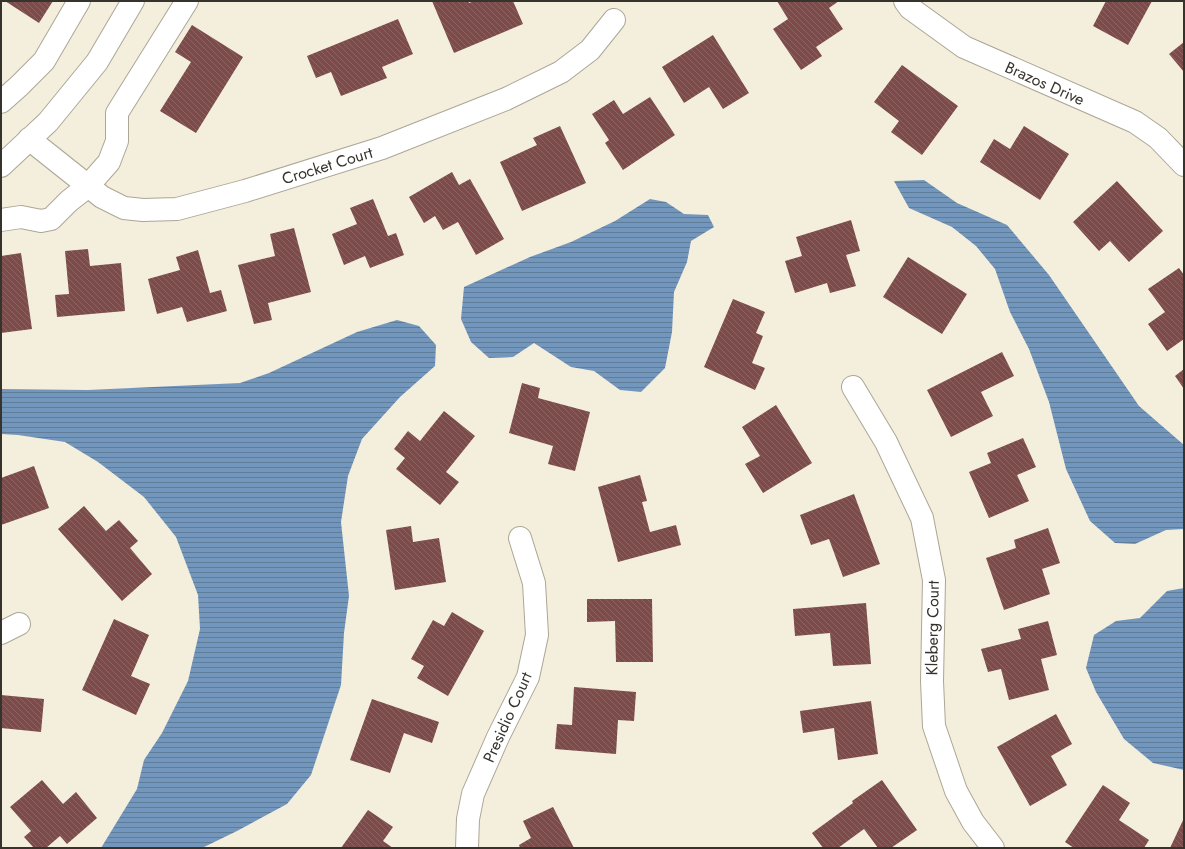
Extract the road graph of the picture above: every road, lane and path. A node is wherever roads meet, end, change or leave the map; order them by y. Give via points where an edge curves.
1 (79, 1) edge
2 (133, 1) edge
3 (187, 1) edge
4 (905, 1) edge
5 (614, 20) dead end
6 (1, 102) edge
7 (29, 140) junction
8 (1, 153) edge
9 (1184, 165) edge
10 (1, 166) edge
11 (87, 187) junction
12 (1, 220) edge
13 (853, 387) dead end
14 (520, 538) dead end
15 (467, 848) edge
16 (993, 848) edge

1 - 6 street via 44,61
2 - 7 street via 97,62 48,122
3 - 11 street via 117,113 116,141 109,162
4 - 9 street, Brazos Drive via 910,8 964,48 1136,122 1158,138
5 - 11 street, Crocket Court via 590,50 562,72 506,99 382,148 245,191 177,209 124,208
7 - 8 street
7 - 10 street
7 - 11 street, Crocket Court
11 - 12 street via 51,219 41,221 21,217
13 - 16 street, Kleberg Court via 886,442 922,518 934,580 934,726 956,791 973,822
14 - 15 street, Presidio Court via 534,583 537,635 528,677 473,794 468,819

